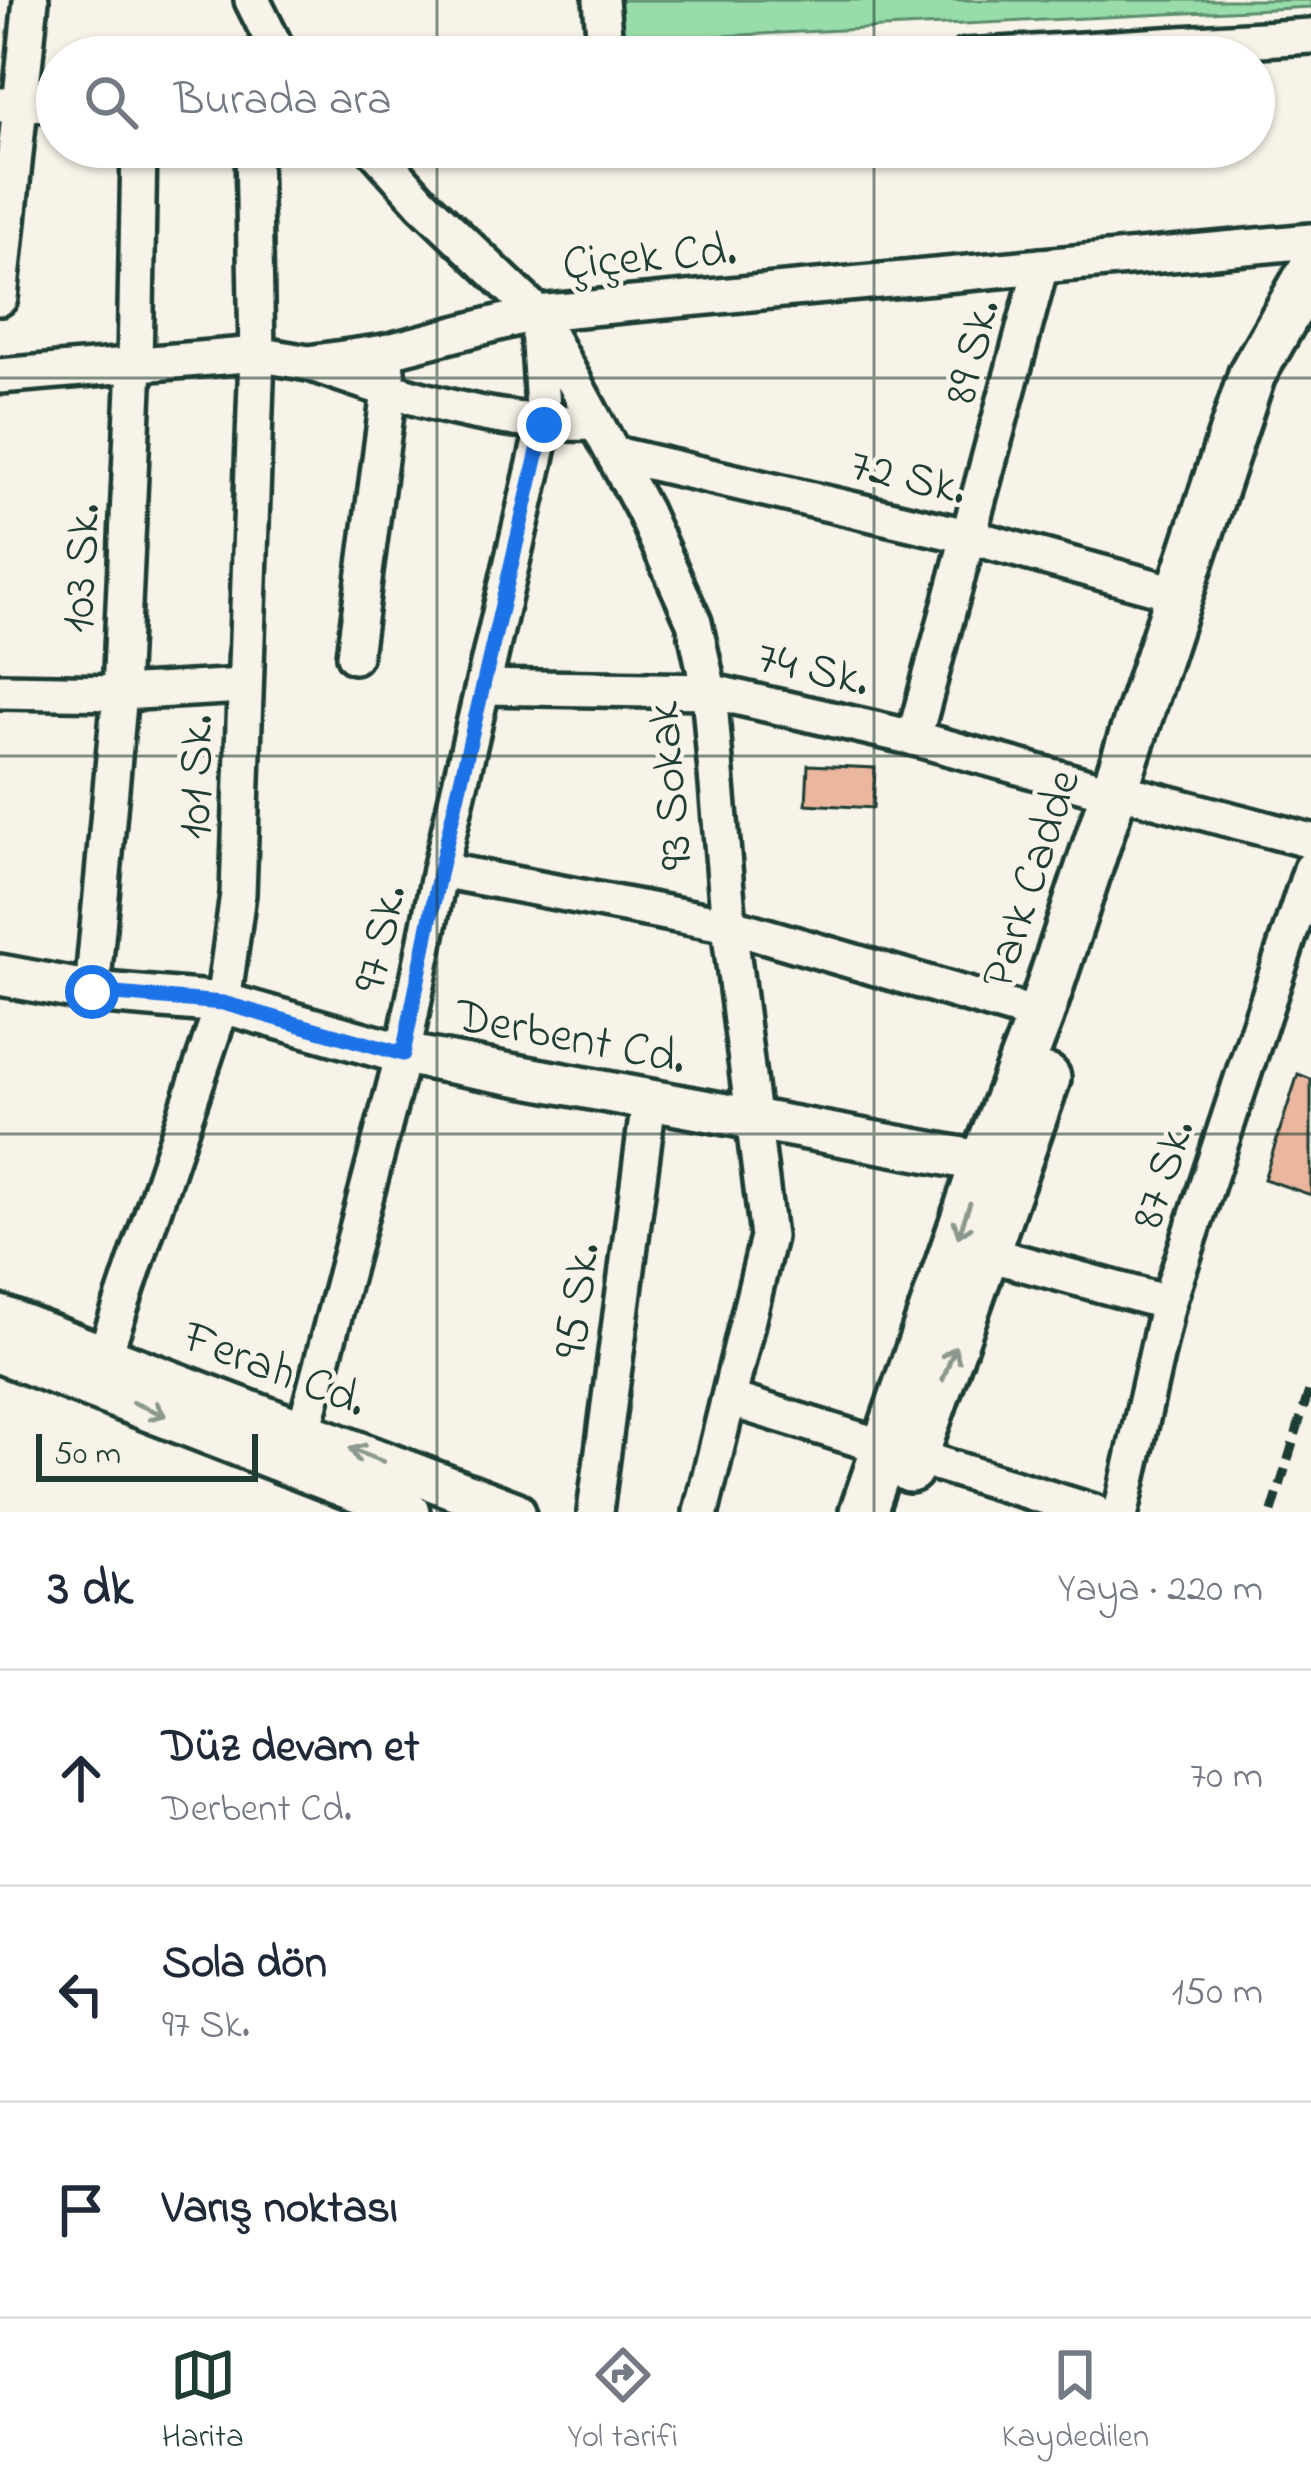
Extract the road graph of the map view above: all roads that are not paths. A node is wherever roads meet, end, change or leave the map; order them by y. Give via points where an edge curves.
1 (31, 0) edge
2 (252, 0) edge
3 (602, 0) edge
4 (270, 36) edge
5 (605, 36) edge
6 (1311, 36) edge
7 (1275, 38) edge
8 (11, 105) edge
9 (139, 168) edge
10 (253, 168) edge
11 (391, 168) edge
12 (1309, 265) edge
13 (1041, 266) junction
14 (0, 298) edge
15 (537, 313) junction
16 (386, 352) junction
17 (257, 354) junction
18 (308, 363) junction
19 (135, 365) junction
20 (0, 376) edge
21 (389, 392) junction
22 (595, 423) junction
23 (544, 425) junction
24 (615, 454) junction
25 (970, 537) junction
26 (1179, 594) junction
27 (354, 656) dead end
28 (243, 686) junction
29 (486, 687) junction
30 (0, 691) edge
31 (709, 691) junction
32 (120, 694) junction
33 (914, 738) junction
34 (1127, 795) junction
35 (1311, 841) edge
36 (1311, 869) edge
37 (440, 870) junction
38 (729, 925) junction
39 (0, 975) edge
40 (92, 992) junction
41 (223, 1003) junction
42 (1040, 1016) junction
43 (403, 1054) junction
44 (649, 1101) junction
45 (753, 1121) junction
46 (984, 1162) junction
47 (988, 1254) junction
48 (1168, 1303) junction
49 (0, 1316) edge
50 (0, 1353) edge
51 (99, 1371) junction
52 (729, 1399) junction
53 (300, 1449) junction
54 (899, 1454) junction
55 (409, 1512) edge
56 (514, 1512) edge
57 (595, 1512) edge
58 (701, 1512) edge
59 (863, 1512) edge
60 (894, 1512) edge
61 (1094, 1512) edge
62 (1121, 1512) edge

1 - 8 street
2 - 4 street
3 - 5 street
6 - 7 street
8 - 14 street
9 - 19 street, 103 Sk.
10 - 17 street, 101 Sk.
11 - 15 street, 93 Sokak
12 - 13 street, Çiçek Cd.
12 - 26 main road, Park Cadde via 1252,374
12 - 34 main road, Park Cadde via 1278,382
13 - 15 street, Çiçek Cd.
13 - 25 street, 89 Sk.
15 - 16 street, Çiçek Cd.
15 - 22 street, 93 Sokak
15 - 23 street, 97 Sk.
16 - 18 street, Çiçek Cd.
16 - 21 street
17 - 18 street, Çiçek Cd.
17 - 19 street, Çiçek Cd.
17 - 28 street, 101 Sk.
18 - 21 street
19 - 20 street, Çiçek Cd.
19 - 32 street, 103 Sk.
21 - 23 street
21 - 27 street
22 - 23 street
22 - 24 street, 93 Sokak
23 - 29 street, 97 Sk.
24 - 25 street, 72 Sk.
24 - 31 street, 93 Sokak via 694,622
25 - 26 street, 72 Sk.
25 - 33 street, 89 Sk.
26 - 34 main road, Park Cadde
28 - 32 street
28 - 41 street, 101 Sk. via 238,894
29 - 31 street, 74 Sk.
29 - 37 street, 97 Sk.
30 - 32 street
31 - 33 street, 74 Sk.
31 - 38 street, 93 Sokak
32 - 40 street, 103 Sk.
33 - 34 street, 74 Sk.
34 - 35 street, 74 Sk.
34 - 42 main road, Park Cadde
34 - 47 main road, Park Cadde
36 - 48 street, 87 Sk.
37 - 38 street
37 - 43 street, 97 Sk.
38 - 42 street
38 - 45 street, 93 Sokak
39 - 40 street, Derbent Cd.
40 - 41 street, Derbent Cd.
41 - 43 street, Derbent Cd.
41 - 51 street, 101 Sk.
42 - 46 main road, Park Cadde
43 - 44 street, Derbent Cd.
43 - 53 street, 97 Sk.
44 - 45 street, Derbent Cd.
44 - 57 street, 95 Sk.
45 - 46 street, Derbent Cd.
45 - 52 street, 93 Sokak via 768,1238
46 -> 54 main road, Park Cadde
47 - 48 street
54 -> 47 main road, Park Cadde
48 - 62 street, 87 Sk.
49 - 51 street, Ferah Cd.
50 - 51 street, Ferah Cd.
51 - 53 street, Ferah Cd.
52 - 54 street
52 - 58 street, 93 Sokak
53 - 55 street, Ferah Cd.
56 -> 53 street, Ferah Cd.
54 - 59 main road, Park Cadde
54 - 60 main road, Park Cadde
54 - 61 street

